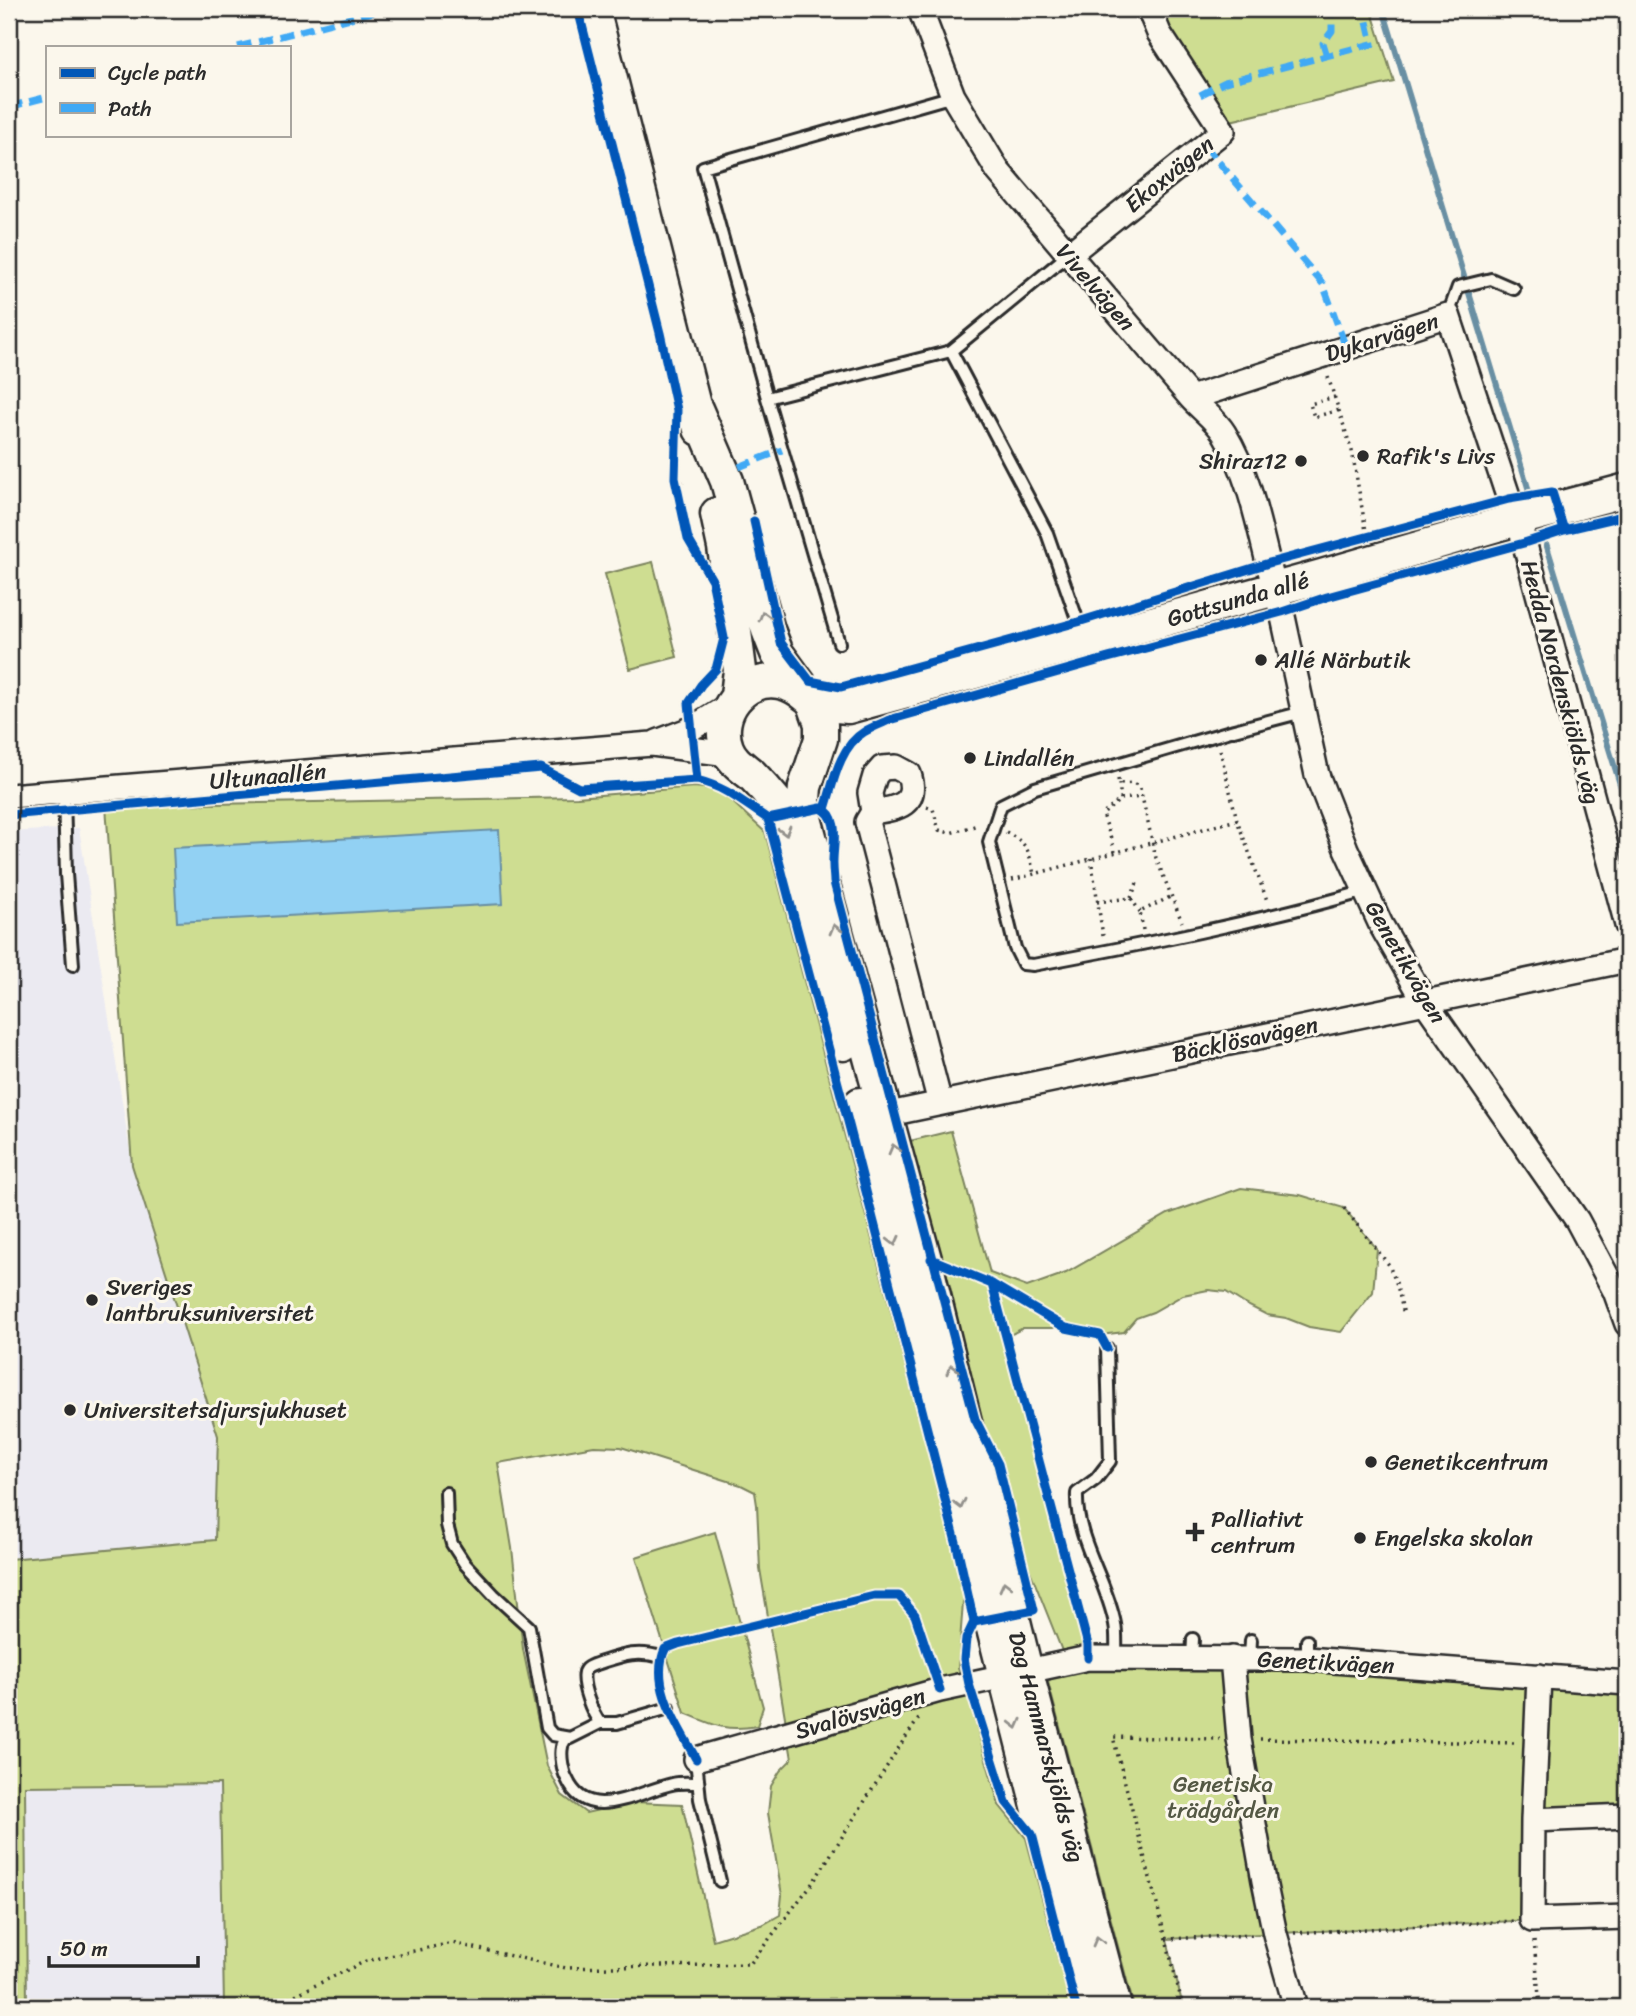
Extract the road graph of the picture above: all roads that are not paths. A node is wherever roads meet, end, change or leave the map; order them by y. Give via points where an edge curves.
1 (593, 9) edge
2 (920, 9) edge
3 (1149, 9) edge
4 (953, 96) junction
5 (1068, 255) junction
6 (1514, 289) dead end
7 (1448, 315) junction
8 (951, 351) junction
9 (767, 398) junction
10 (1191, 398) junction
11 (696, 409) junction
12 (1622, 500) edge
13 (1518, 519) junction
14 (1271, 576) junction
15 (1085, 642) junction
16 (839, 643) dead end
17 (734, 700) junction
18 (811, 701) junction
19 (848, 707) junction
20 (1303, 712) junction
21 (652, 744) junction
22 (818, 747) junction
23 (744, 770) junction
24 (64, 792) junction
25 (9, 796) edge
26 (873, 812) dead end
27 (1366, 891) junction
28 (1627, 925) edge
29 (1627, 960) edge
30 (73, 965) dead end
31 (1425, 1002) junction
32 (940, 1103) junction
33 (874, 1117) junction
34 (1627, 1324) edge
35 (1107, 1348) dead end
36 (446, 1493) dead end
37 (1244, 1652) junction
38 (661, 1657) dead end
39 (1116, 1658) junction
40 (1015, 1673) junction
41 (1539, 1676) junction
42 (1627, 1683) edge
43 (669, 1708) dead end
44 (600, 1723) junction
45 (566, 1738) junction
46 (696, 1759) joint
47 (698, 1783) junction
48 (1627, 1816) edge
49 (1533, 1820) junction
50 (720, 1881) dead end
51 (1627, 1917) edge
52 (9, 1990) edge
53 (10, 2007) edge
54 (1089, 2007) edge
55 (1115, 2007) edge
56 (1296, 2007) edge

1 - 11 main road, Dag Hammarskjölds väg
2 - 4 street, Vivelvägen
3 - 5 street, Ekoxvägen via 1159,33 1223,131
4 - 5 street, Vivelvägen via 998,172
4 - 9 lane via 703,167
5 - 8 lane
5 - 10 street, Vivelvägen
6 - 7 lane via 1491,279 1458,288
7 - 10 street, Dykarvägen
7 - 13 street, Dykarvägen
8 - 9 lane
8 - 15 lane via 1047,533
9 - 16 lane
10 - 14 street, Vivelvägen via 1229,443 1245,479
11 - 17 main road, Dag Hammarskjölds väg via 723,547 740,670
18 -> 11 main road, Dag Hammarskjölds väg via 773,644 727,481
12 - 13 main road, Gottsunda allé
13 - 14 main road, Gottsunda allé
13 - 28 street, Hedda Nordenskiölds väg
14 - 15 main road, Gottsunda allé
14 - 20 street, Genetikvägen
15 - 19 main road, Gottsunda allé
17 - 18 main road via 746,688 778,682 794,687
17 - 21 street, Ultunaallén via 691,729
17 - 23 main road, Dag Hammarskjölds väg via 724,719 723,737 727,751
18 - 19 main road, Gottsunda allé
18 - 22 main road, Dag Hammarskjölds väg via 821,724
19 - 22 main road
20 - 27 street, Genetikvägen via 1317,775
20 - 27 lane via 1035,788 1001,805 989,842 1015,948 1023,964 1033,965
21 - 23 street, Ultunaallén via 720,753
21 - 24 street, Ultunaallén
22 - 23 main road via 803,768 784,778 767,779
33 -> 22 main road, Dag Hammarskjölds väg via 803,811 805,787
23 -> 33 main road, Dag Hammarskjölds väg via 777,803
24 - 25 street, Ultunaallén
24 - 30 lane
26 - 32 street via 867,822
27 - 31 street, Genetikvägen
29 - 31 street, Bäcklösavägen
31 - 32 street, Bäcklösavägen
31 - 34 street, Genetikvägen via 1577,1220
32 - 33 street, Bäcklösavägen
33 - 40 main road, Dag Hammarskjölds väg
35 - 39 lane via 1110,1461 1077,1493 1076,1509 1110,1603
36 - 45 lane via 452,1544 465,1564 529,1627 547,1728
37 - 39 street, Genetikvägen via 1193,1648
37 - 41 street, Genetikvägen via 1307,1650
37 - 56 street via 1239,1739 1275,1934
38 - 44 lane via 638,1653 587,1668 587,1694
39 - 40 street, Genetikvägen via 1088,1658
40 - 46 street, Svalövsvägen
40 -> 54 main road, Dag Hammarskjölds väg
55 -> 40 main road, Dag Hammarskjölds väg
41 - 42 street, Genetikvägen
41 - 49 street
43 - 44 lane via 617,1723
44 - 45 lane
45 - 47 lane via 561,1748 565,1774 572,1792 586,1802 625,1800 674,1784
46 - 47 lane
47 - 50 lane
48 - 49 street
49 - 51 street via 1532,1920
52 - 53 lane

